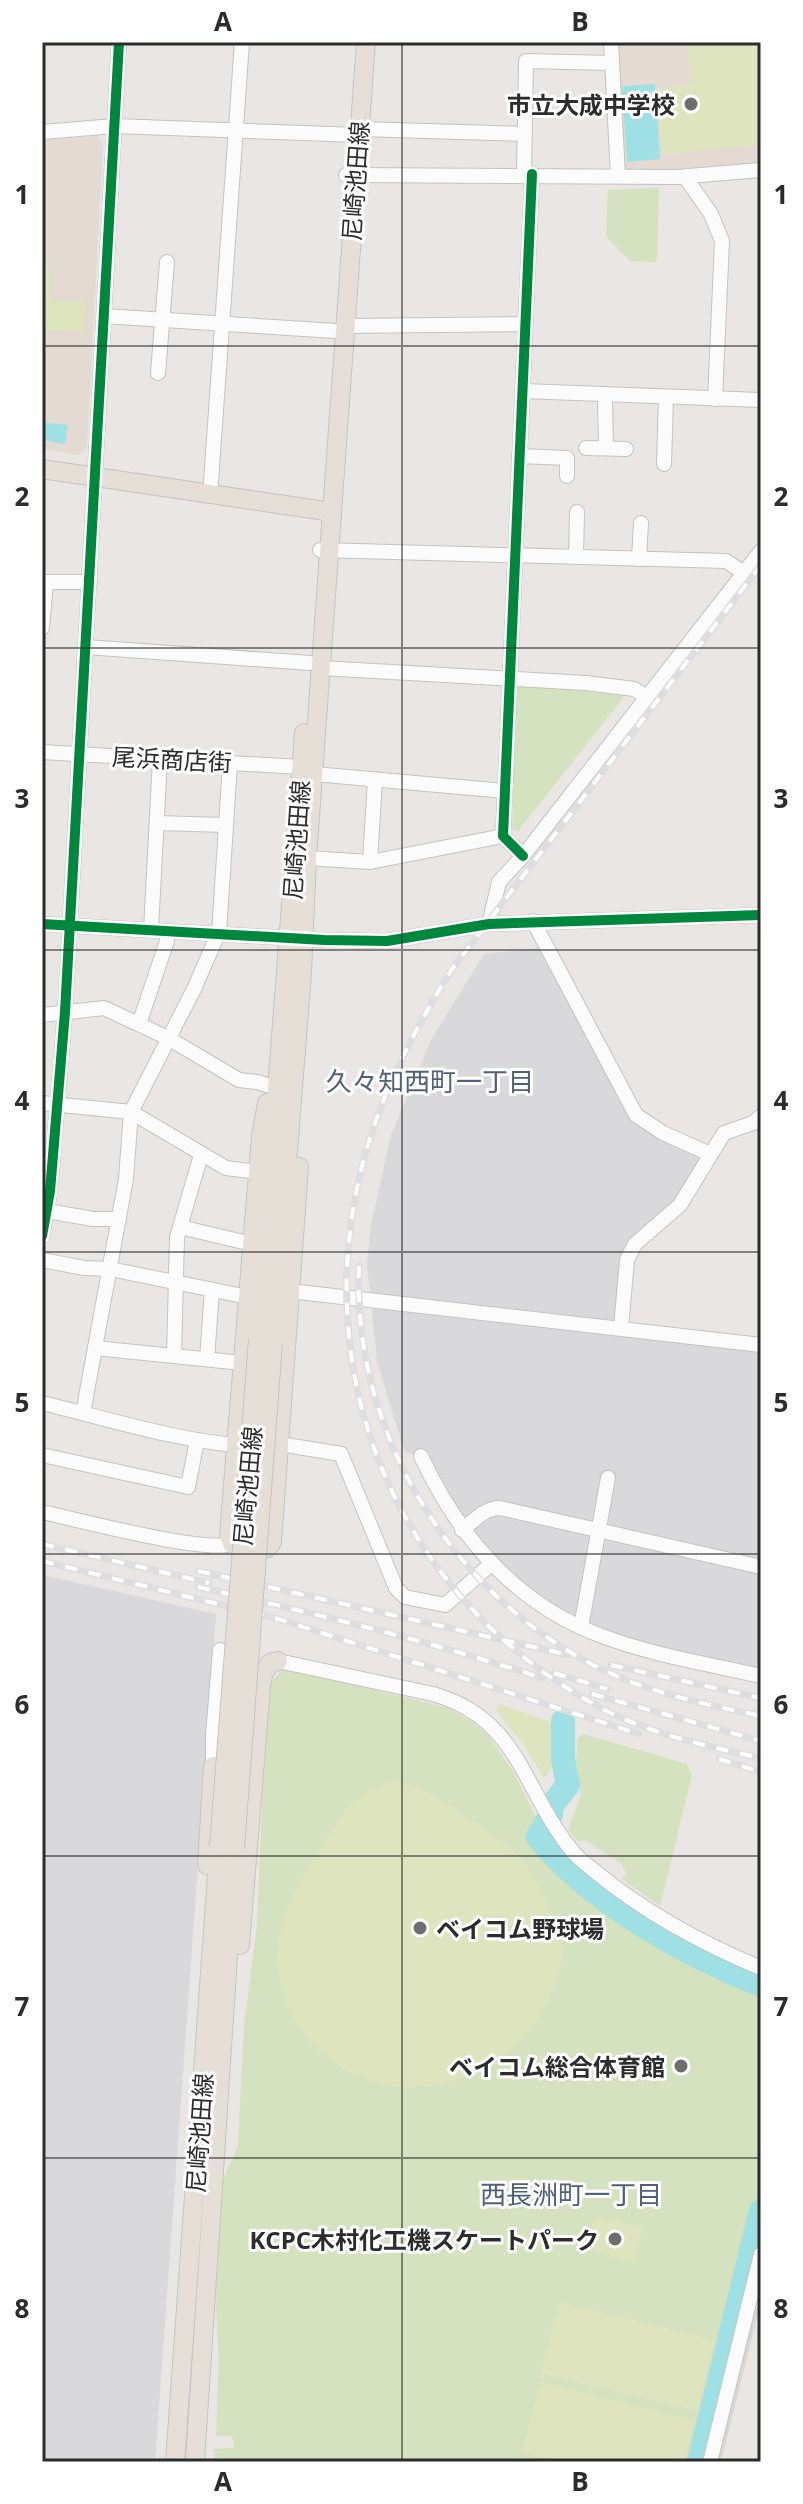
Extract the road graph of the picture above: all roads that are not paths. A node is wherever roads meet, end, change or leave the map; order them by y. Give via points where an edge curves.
1 (119, 42) edge
2 (242, 42) edge
3 (355, 42) edge
4 (366, 42) edge
5 (611, 42) edge
6 (612, 63) junction
7 (115, 126) junction
8 (235, 130) junction
9 (42, 132) edge
10 (356, 133) junction
11 (525, 134) junction
12 (761, 170) edge
13 (528, 174) junction
14 (351, 176) junction
15 (618, 176) junction
16 (685, 177) junction
17 (167, 262) dead end
18 (104, 316) junction
19 (162, 320) junction
20 (222, 324) junction
21 (525, 324) junction
22 (340, 328) junction
23 (158, 373) dead end
24 (523, 391) junction
25 (605, 396) junction
26 (666, 397) junction
27 (715, 399) junction
28 (761, 400) edge
29 (586, 448) dead end
30 (606, 448) junction
31 (626, 449) dead end
32 (519, 456) junction
33 (664, 464) dead end
34 (42, 469) edge
35 (567, 476) dead end
36 (96, 477) junction
37 (210, 496) junction
38 (327, 512) junction
39 (577, 512) dead end
40 (641, 523) dead end
41 (324, 550) junction
42 (761, 551) edge
43 (515, 556) junction
44 (576, 556) junction
45 (639, 559) junction
46 (744, 573) junction
47 (44, 582) edge
48 (90, 582) junction
49 (42, 628) edge
50 (86, 647) junction
51 (316, 665) junction
52 (510, 677) junction
53 (647, 697) junction
54 (42, 752) edge
55 (80, 754) junction
56 (160, 759) junction
57 (230, 763) junction
58 (308, 770) junction
59 (375, 780) junction
60 (505, 791) junction
61 (157, 823) junction
62 (226, 825) junction
63 (503, 836) junction
64 (523, 856) junction
65 (307, 858) junction
66 (370, 862) junction
67 (761, 915) edge
68 (533, 921) junction
69 (42, 924) edge
70 (489, 924) junction
71 (70, 925) junction
72 (151, 930) junction
73 (167, 931) junction
74 (218, 934) junction
75 (296, 938) junction
76 (65, 1012) junction
77 (42, 1015) edge
78 (139, 1024) junction
79 (168, 1038) junction
80 (288, 1065) junction
81 (270, 1086) junction
82 (50, 1104) edge
83 (131, 1112) junction
84 (761, 1116) edge
85 (710, 1154) junction
86 (201, 1155) junction
87 (258, 1172) junction
88 (46, 1191) edge
89 (47, 1211) junction
90 (119, 1219) junction
91 (180, 1227) junction
92 (42, 1236) edge
93 (252, 1244) junction
94 (42, 1260) edge
95 (110, 1269) junction
96 (175, 1283) junction
97 (212, 1290) junction
98 (290, 1291) junction
99 (248, 1297) junction
100 (621, 1328) junction
101 (761, 1345) edge
102 (95, 1348) junction
103 (174, 1356) junction
104 (207, 1359) junction
105 (242, 1363) junction
106 (42, 1403) edge
107 (83, 1413) junction
108 (197, 1440) junction
109 (236, 1445) junction
110 (278, 1448) junction
111 (42, 1455) edge
112 (421, 1456) dead end
113 (608, 1478) dead end
114 (42, 1512) edge
115 (462, 1530) junction
116 (599, 1530) junction
117 (232, 1544) junction
118 (492, 1563) junction
119 (761, 1567) edge
120 (581, 1627) junction
121 (220, 1650) dead end
122 (278, 1661) joint
123 (761, 1676) edge
124 (213, 1766) junction
125 (255, 1769) junction
126 (761, 1968) edge
127 (205, 2162) junction
128 (761, 2254) edge
129 (756, 2301) edge
130 (175, 2462) edge
131 (195, 2462) edge
132 (710, 2462) edge

1 - 7 street
2 - 8 street
3 - 10 main road, 尼崎池田線
4 - 10 main road, 尼崎池田線
5 - 6 street
6 - 11 street via 526,61
6 - 15 street
7 - 8 street
7 - 9 street
7 - 18 street
8 - 10 street
8 - 20 street
10 - 11 street
10 - 14 main road, 尼崎池田線
11 - 13 street
12 - 16 street
13 - 14 street
13 - 15 street
13 - 21 street
14 - 22 main road, 尼崎池田線
15 - 16 street
16 - 27 street via 722,241
17 - 19 street
18 - 19 street
18 - 36 street
19 - 20 street
19 - 23 street
20 - 22 street
20 - 37 street
21 - 22 street
21 - 24 street
22 - 38 main road, 尼崎池田線
24 - 25 street
24 - 32 street
25 - 26 street
25 - 30 street
26 - 27 street
26 - 33 street
27 - 28 street
29 - 30 street
30 - 31 street
32 - 35 street via 567,458
32 - 43 street
34 - 36 main road
36 - 37 main road
36 - 48 street
37 - 38 main road
38 - 41 main road, 尼崎池田線
39 - 44 street
40 - 45 street
41 - 43 street
41 - 51 main road, 尼崎池田線
42 - 46 street
43 - 44 street
43 - 52 street
44 - 45 street
45 - 46 street via 726,561
46 - 53 street
47 - 48 street
47 - 49 street
48 - 50 street
50 - 51 street
50 - 55 street
51 - 52 street
51 - 58 main road, 尼崎池田線
52 - 53 street via 634,689
52 - 60 street
53 - 64 street
54 - 55 street, 尾浜商店街
55 - 56 street, 尾浜商店街
55 - 71 street
56 - 57 street, 尾浜商店街
56 - 61 street
57 - 58 street, 尾浜商店街
57 - 62 street
58 - 59 street, 尾浜商店街
58 - 65 main road, 尼崎池田線
58 - 75 main road, 尼崎池田線
59 - 60 street, 尾浜商店街
59 - 66 street
60 - 63 street
61 - 62 street
61 - 72 street
62 - 74 street
63 - 64 street
63 - 66 street
64 - 70 street via 499,882
65 - 66 street
65 - 75 main road, 尼崎池田線
67 - 68 street
68 - 70 street
68 - 85 street via 636,1115
69 - 71 street
70 - 75 street via 387,941
71 - 72 street
71 - 76 street
72 - 73 street
73 - 74 street
73 - 78 street
74 - 75 street
74 - 79 street
75 - 80 main road, 尼崎池田線
76 - 77 street
76 - 78 street via 104,1008
76 - 82 street
78 - 79 street
79 - 81 street via 239,1080
79 - 83 street
80 - 81 main road
80 - 98 main road via 301,1096
80 - 127 main road, 尼崎池田線, bridge
81 - 87 main road
82 - 83 street
82 - 88 street
83 - 86 street
83 - 90 street
84 - 85 street via 724,1133
85 - 100 street via 680,1205 630,1251
86 - 87 street via 230,1170
86 - 91 street
87 - 93 main road
88 - 89 street
89 - 90 street
89 - 92 street
90 - 95 street
91 - 93 street
91 - 96 street
93 - 99 main road
94 - 95 street
95 - 96 street
95 - 102 street
96 - 97 street
96 - 103 street
97 - 99 street
97 - 104 street
98 - 100 street
98 - 110 main road
99 - 105 main road
100 - 101 street
102 - 103 street
102 - 107 street
103 - 104 street
104 - 105 street
105 - 109 main road
106 - 107 street
107 - 108 street
108 - 109 street
108 - 111 street via 188,1487
109 - 110 street
109 - 117 main road
110 - 117 main road via 272,1542 267,1548
110 - 118 street via 341,1454 391,1578 405,1597 445,1605
112 - 115 street
113 - 116 street
114 - 117 street via 180,1541
115 - 116 street via 492,1508
115 - 118 street
116 - 119 street
116 - 120 street
118 - 120 street via 530,1597
120 - 123 street via 620,1643
121 - 124 street
122 - 125 main road via 263,1675
122 - 126 street via 456,1700 486,1719 576,1855 641,1906
124 - 125 main road
124 - 127 main road via 190,2104
125 - 127 main road via 225,2128
127 - 130 main road, 尼崎池田線
127 - 131 main road, 尼崎池田線
128 - 129 street
129 - 132 street

